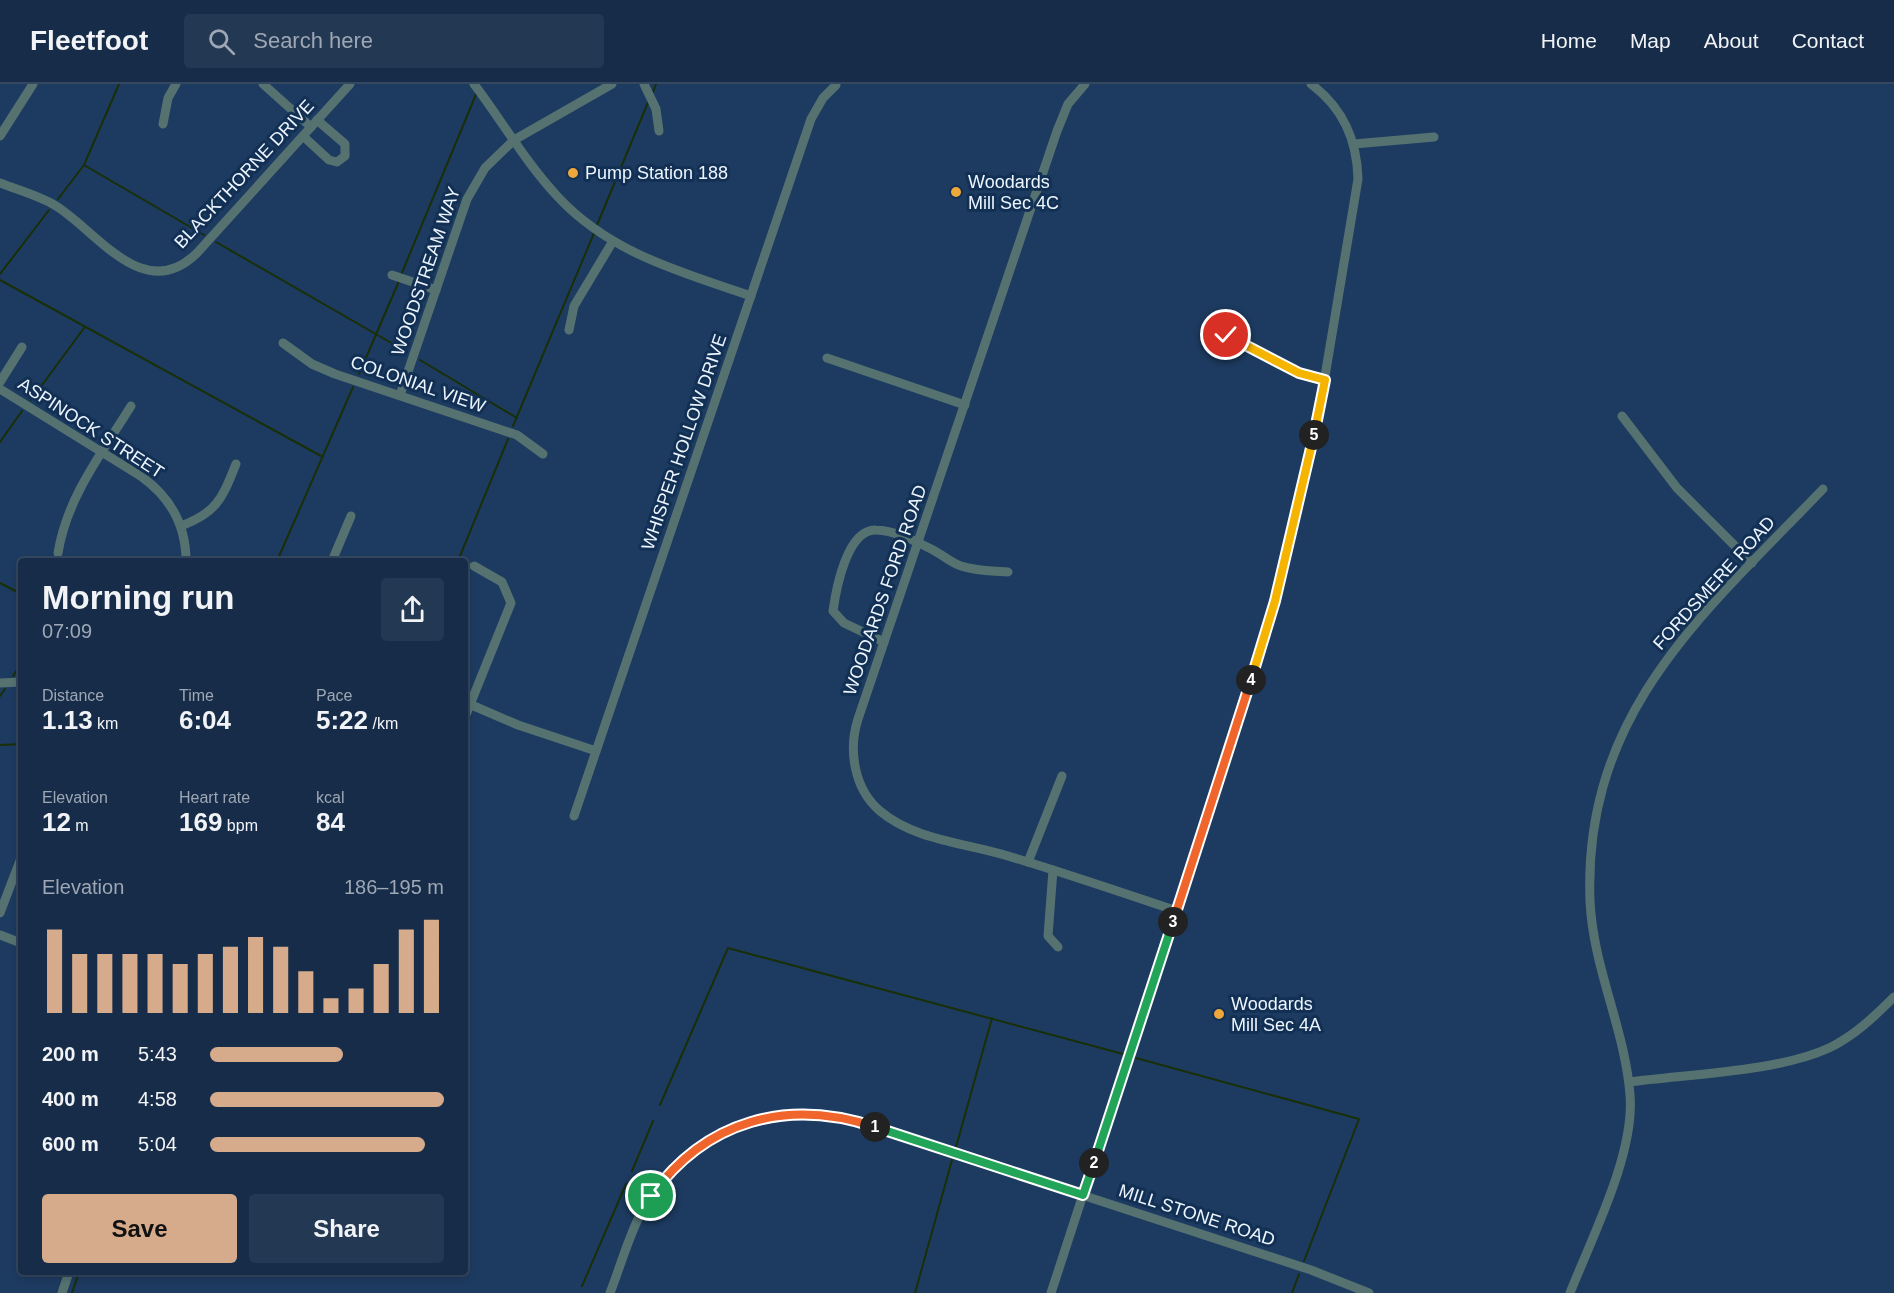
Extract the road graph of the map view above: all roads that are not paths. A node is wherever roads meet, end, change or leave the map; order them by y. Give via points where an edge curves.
1 (33, 84) edge
2 (176, 84) edge
3 (263, 84) edge
4 (350, 84) edge
5 (474, 84) edge
6 (612, 84) edge
7 (644, 84) edge
8 (1085, 84) edge
9 (1311, 84) edge
10 (836, 85) edge
11 (314, 123) junction
12 (163, 124) dead end
13 (659, 131) dead end
14 (0, 136) edge
15 (303, 136) junction
16 (1434, 136) dead end
17 (514, 140) junction
18 (1354, 144) junction
19 (0, 183) edge
20 (613, 241) junction
21 (392, 275) dead end
22 (436, 290) junction
23 (751, 296) junction
24 (569, 330) dead end
25 (1226, 335) dead end
26 (283, 343) dead end
27 (22, 347) dead end
28 (826, 358) dead end
29 (1325, 380) junction
30 (0, 382) edge
31 (0, 389) edge
32 (400, 395) junction
33 (965, 405) junction
34 (131, 406) dead end
35 (1623, 416) dead end
36 (102, 453) junction
37 (543, 454) dead end
38 (236, 464) dead end
39 (1822, 489) dead end
40 (351, 516) dead end
41 (181, 526) junction
42 (918, 543) junction
43 (58, 553) dead end
44 (186, 558) edge
45 (333, 558) edge
46 (1752, 563) junction
47 (474, 566) dead end
48 (1008, 572) dead end
49 (884, 642) junction
50 (18, 682) edge
51 (0, 683) edge
52 (468, 703) edge
53 (596, 751) junction
54 (1062, 777) dead end
55 (574, 816) dead end
56 (1028, 862) junction
57 (18, 866) edge
58 (1053, 870) junction
59 (1177, 911) junction
60 (0, 913) edge
61 (0, 935) edge
62 (18, 942) edge
63 (1058, 947) dead end
64 (1894, 997) edge
65 (1629, 1082) junction
66 (1083, 1195) junction
67 (68, 1275) edge
68 (62, 1293) edge
69 (610, 1293) edge
70 (1051, 1293) edge
71 (1369, 1293) edge
72 (1570, 1293) edge

1 - 14 street
2 - 12 street via 168,98
3 - 11 street
4 - 11 street, BLACKTHORNE DRIVE
5 - 17 street
6 - 17 street, WOODSTREAM WAY
7 - 13 street via 656,109
8 - 33 street, WOODARDS FORD ROAD via 1065,111
9 - 18 street via 1339,111
10 - 23 street, WHISPER HOLLOW DRIVE via 811,119
11 - 15 street, BLACKTHORNE DRIVE
11 - 15 street via 345,144 345,156 337,162 329,160
15 - 19 street, BLACKTHORNE DRIVE via 188,262 161,271 138,267 112,253 54,204
16 - 18 street
17 - 20 street via 560,199
17 - 22 street, WOODSTREAM WAY via 485,168 471,190
18 - 29 street via 1358,179
20 - 23 street via 646,259
20 - 24 street via 574,306
21 - 22 street
22 - 32 street, WOODSTREAM WAY
23 - 53 street, WHISPER HOLLOW DRIVE
25 - 29 street via 1299,373
26 - 32 street, COLONIAL VIEW via 318,367
27 - 30 street
28 - 33 street
29 - 59 street via 1271,617
31 - 36 street, ASPINOCK STREET
32 - 37 street, COLONIAL VIEW via 517,435
33 - 42 street, WOODARDS FORD ROAD
34 - 36 street
35 - 46 street via 1677,488
36 - 41 street, ASPINOCK STREET via 163,494
36 - 43 street via 67,512
38 - 41 street via 213,510
39 - 46 street, FORDSMERE ROAD
40 - 45 street
41 - 44 street, ASPINOCK STREET
42 - 48 street via 960,566
42 - 49 street, WOODARDS FORD ROAD
42 - 49 street via 875,530 863,534 853,545 836,588 834,611 844,623
46 - 65 street, FORDSMERE ROAD via 1656,671 1616,747 1600,801 1590,885 1593,937
47 - 52 street via 502,582 511,603
49 - 56 street, WOODARDS FORD ROAD via 854,734 853,756 867,795 878,810 905,828
50 - 51 street
52 - 53 street via 518,725
53 - 55 street, WHISPER HOLLOW DRIVE
54 - 56 street
56 - 58 street, WOODARDS FORD ROAD
57 - 60 street
58 - 59 street, WOODARDS FORD ROAD
58 - 63 street via 1048,936
59 - 66 street
61 - 62 street
64 - 65 street via 1858,1030 1810,1055 1779,1063
65 - 72 street, FORDSMERE ROAD via 1630,1120 1625,1149
66 - 69 street, MILL STONE ROAD via 850,1119 813,1114 766,1118 718,1135 696,1149 664,1179 643,1209
66 - 70 street
66 - 71 street, MILL STONE ROAD
67 - 68 street

